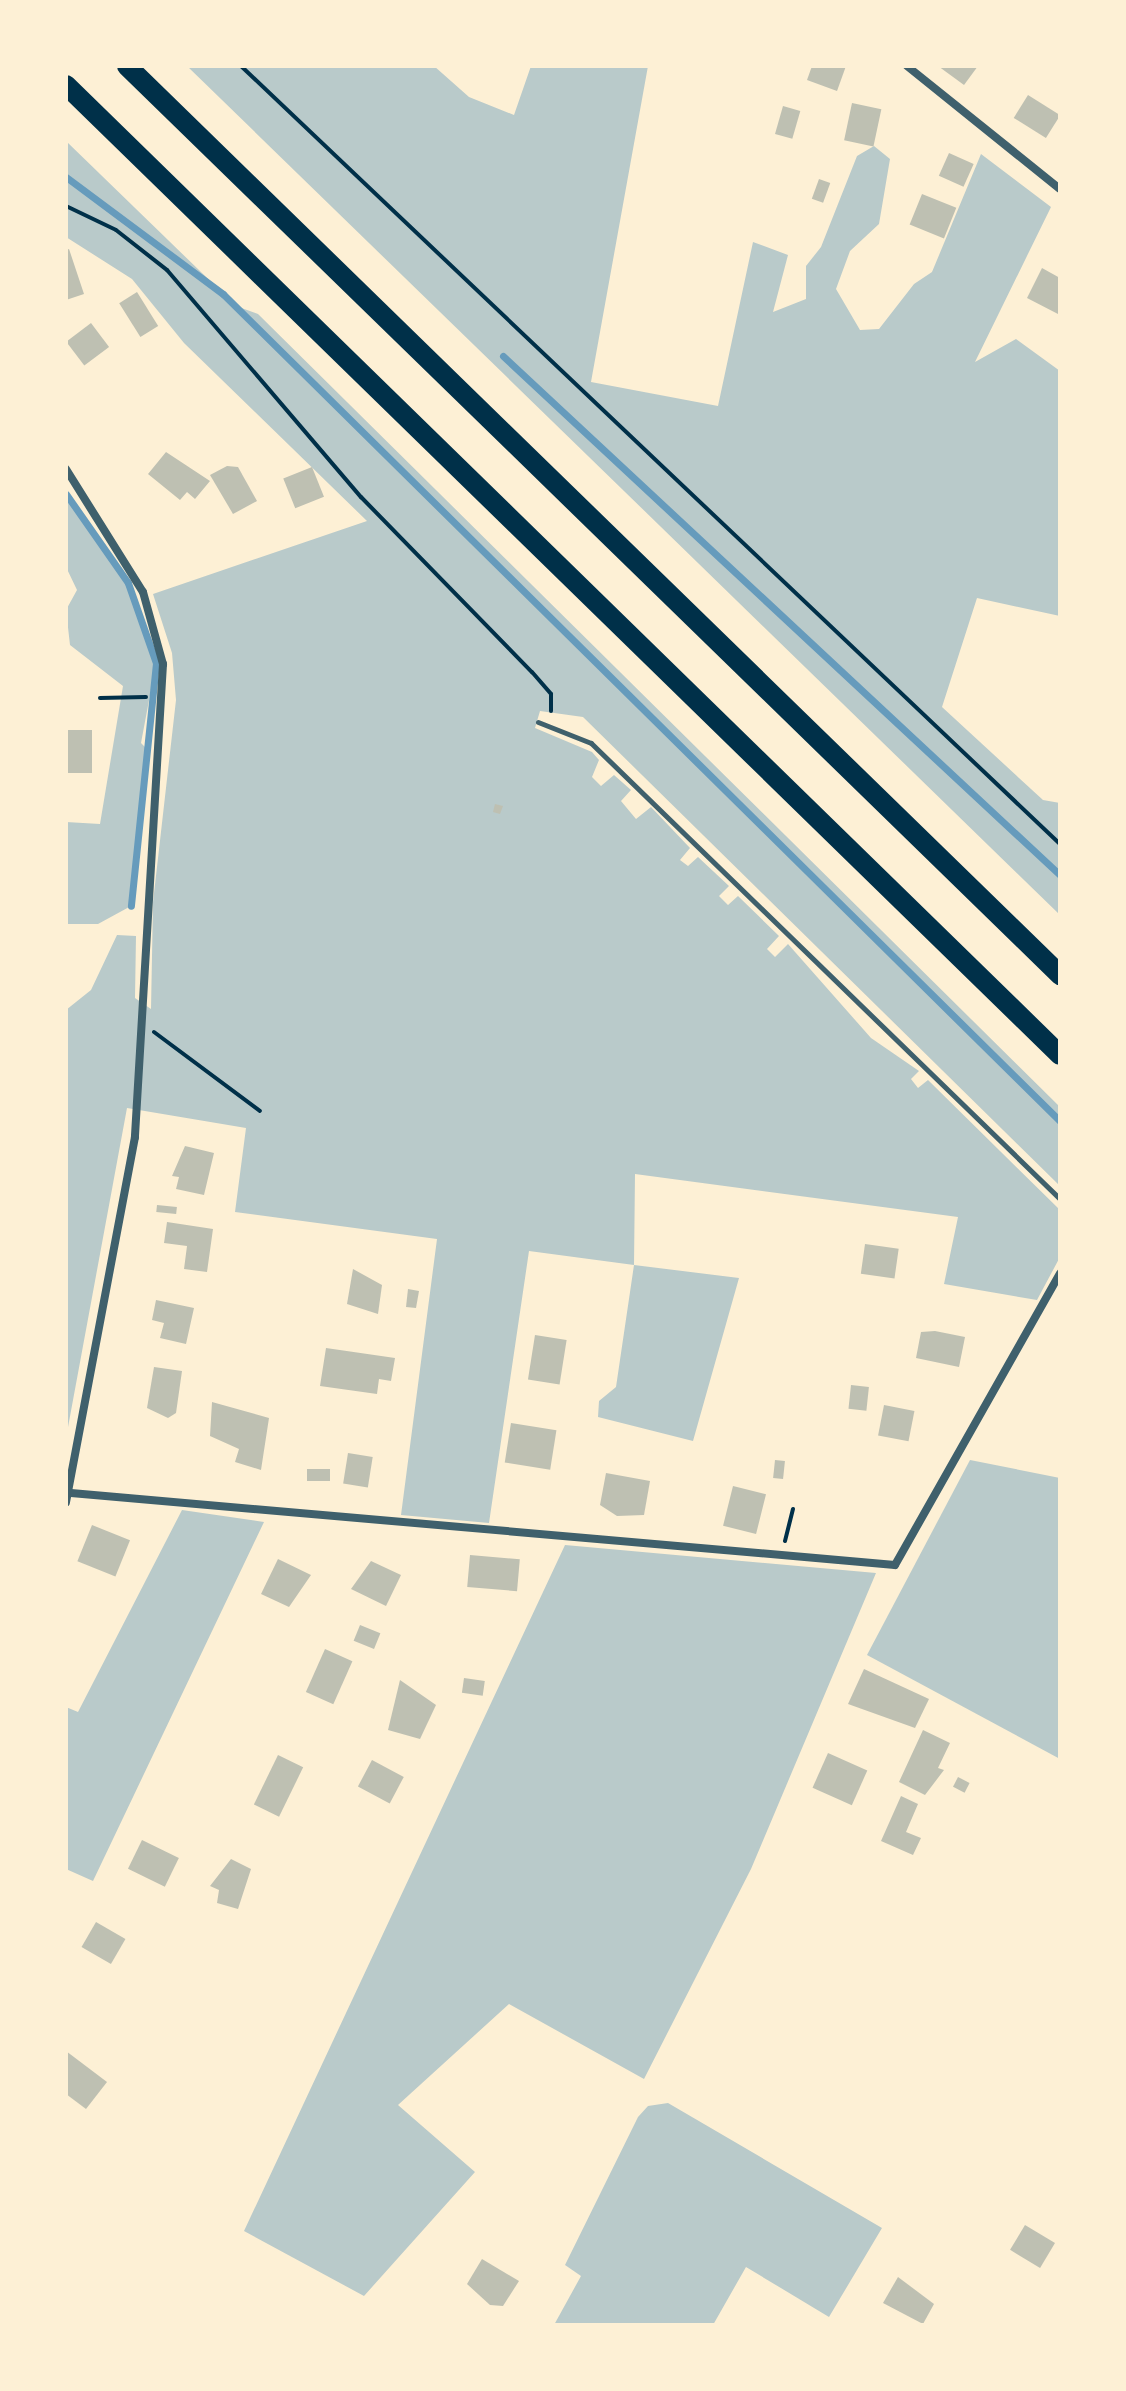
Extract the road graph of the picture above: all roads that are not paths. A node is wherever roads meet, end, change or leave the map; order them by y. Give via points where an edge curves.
1 (127, 66) edge
2 (907, 66) edge
3 (66, 85) edge
4 (1060, 189) edge
5 (66, 469) edge
6 (538, 722) dead end
7 (1060, 975) edge
8 (1060, 1055) edge
9 (1060, 1199) edge
10 (1060, 1273) edge
11 (71, 1493) junction
12 (66, 1503) edge

1 - 7 highway
2 - 4 street
3 - 8 highway
5 - 11 street via 143,592 163,664 135,1137
6 - 9 lane via 603,753
10 - 11 street via 895,1565
11 - 12 street

